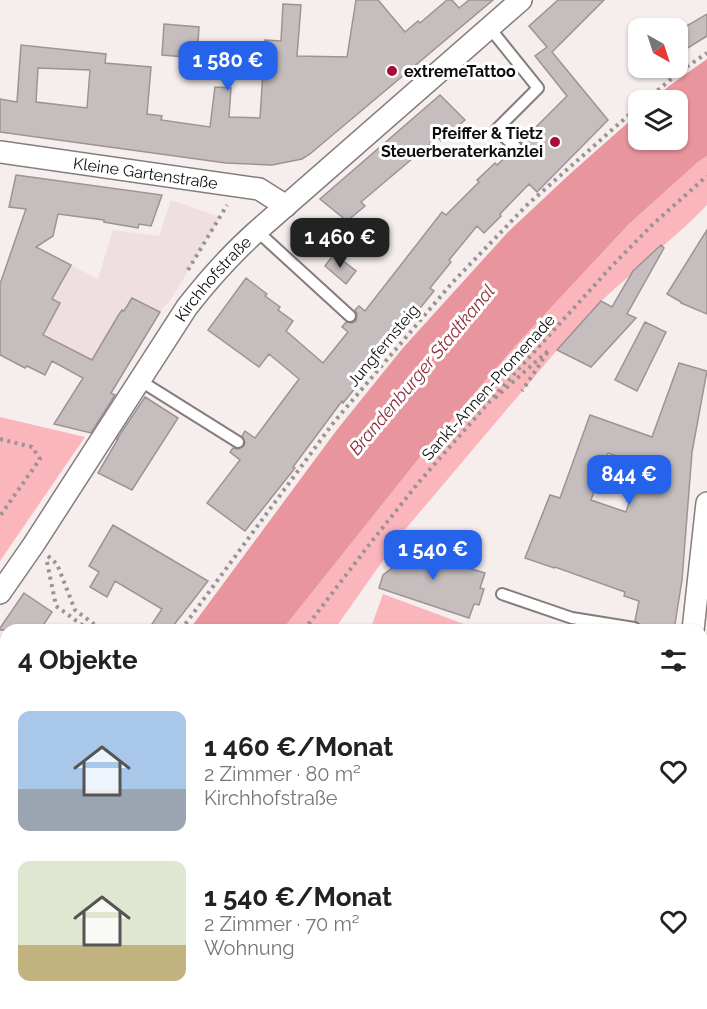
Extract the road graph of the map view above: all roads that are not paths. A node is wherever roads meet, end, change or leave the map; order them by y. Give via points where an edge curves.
1 (521, 0) edge
2 (489, 27) junction
3 (516, 147) dead end
4 (0, 152) edge
5 (286, 206) junction
6 (257, 231) junction
7 (350, 316) dead end
8 (135, 385) junction
9 (238, 442) dead end
10 (707, 503) edge
11 (0, 593) edge
12 (502, 594) dead end
13 (609, 624) edge
14 (694, 624) edge

1 - 2 street, Kirchhofstraße
2 - 3 lane via 538,88 496,130
2 - 5 street, Kirchhofstraße
4 - 5 street, Kleine Gartenstraße via 259,189
5 - 6 street, Kirchhofstraße
6 - 7 lane
6 - 8 street, Kirchhofstraße via 199,291
8 - 9 lane
8 - 11 street, Kirchhofstraße
10 - 14 street
12 - 13 lane via 572,618

